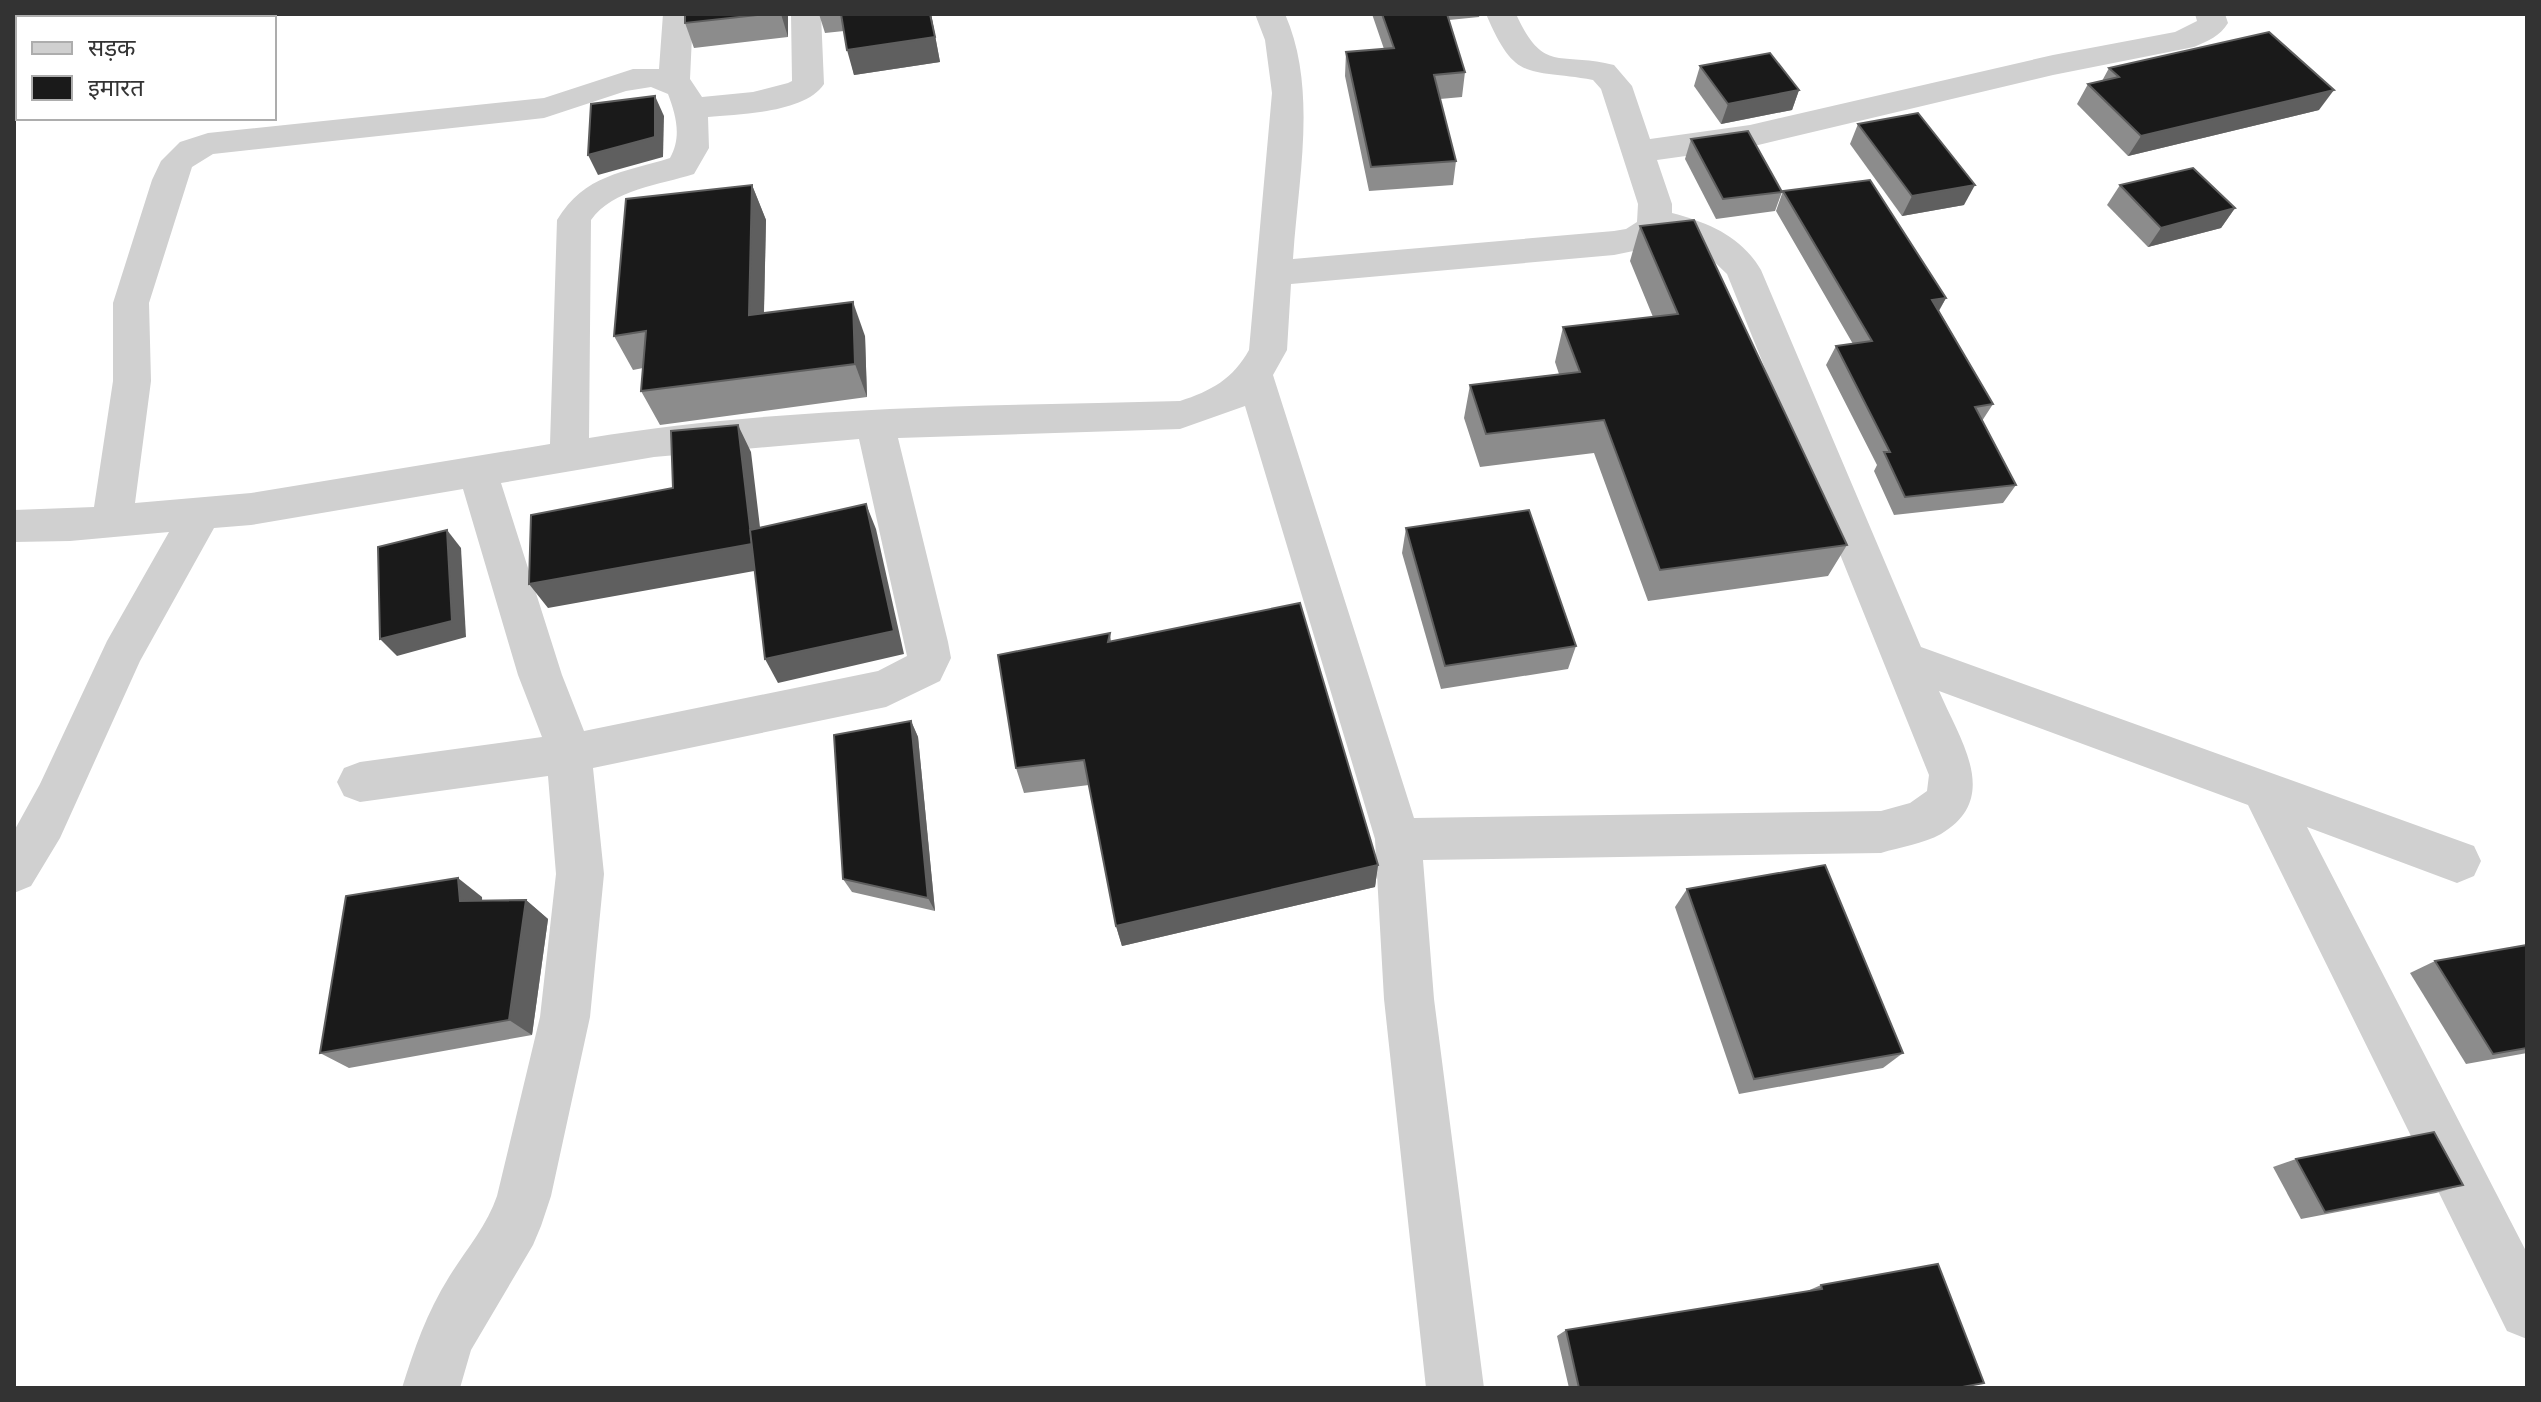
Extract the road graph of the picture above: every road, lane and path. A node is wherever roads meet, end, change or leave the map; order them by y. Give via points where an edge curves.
1 (678, 14) edge
2 (806, 14) edge
3 (1270, 14) edge
4 (1501, 14) edge
5 (2210, 14) edge
6 (682, 95) junction
7 (1638, 152) junction
8 (1655, 220) junction
9 (1274, 273) junction
10 (1255, 376) junction
11 (875, 425) junction
12 (569, 456) junction
13 (477, 471) junction
14 (201, 514) junction
15 (112, 521) junction
16 (14, 526) edge
17 (1905, 660) junction
18 (570, 753) junction
19 (360, 782) dead end
20 (2265, 792) junction
21 (1398, 839) junction
22 (21, 851) edge
23 (2457, 861) dead end
24 (2527, 1311) edge
25 (431, 1388) edge
26 (1455, 1388) edge

1 - 6 street
2 - 6 street via 805,89 789,96
3 - 9 street via 1281,40 1288,93
4 - 7 street via 1512,42 1536,65 1590,68 1610,78
5 - 7 street via 2213,23 2183,40 1750,136
6 - 12 street via 695,138 689,158 682,166 594,197 574,220
6 - 15 street via 649,76 564,105 208,144 185,155 169,180 131,303 132,381
7 - 8 street
8 - 9 street via 1654,227 1636,239 1614,243
8 - 17 street via 1709,238 1743,270
9 - 10 street via 1268,350
10 - 11 street via 1228,400 1180,415
10 - 21 street
11 - 12 street via 654,442
11 - 18 street via 927,642 925,668 886,688
12 - 13 street
13 - 14 street
13 - 18 street via 540,675
14 - 15 street
14 - 22 street via 112,675 61,794
15 - 16 street
17 - 20 street
17 - 21 street via 1952,775 1948,802 1923,820 1881,832
18 - 19 street
18 - 25 street via 580,874 555,1068 514,1226 445,1341
20 - 23 street
20 - 24 street
21 - 26 street via 1409,999

